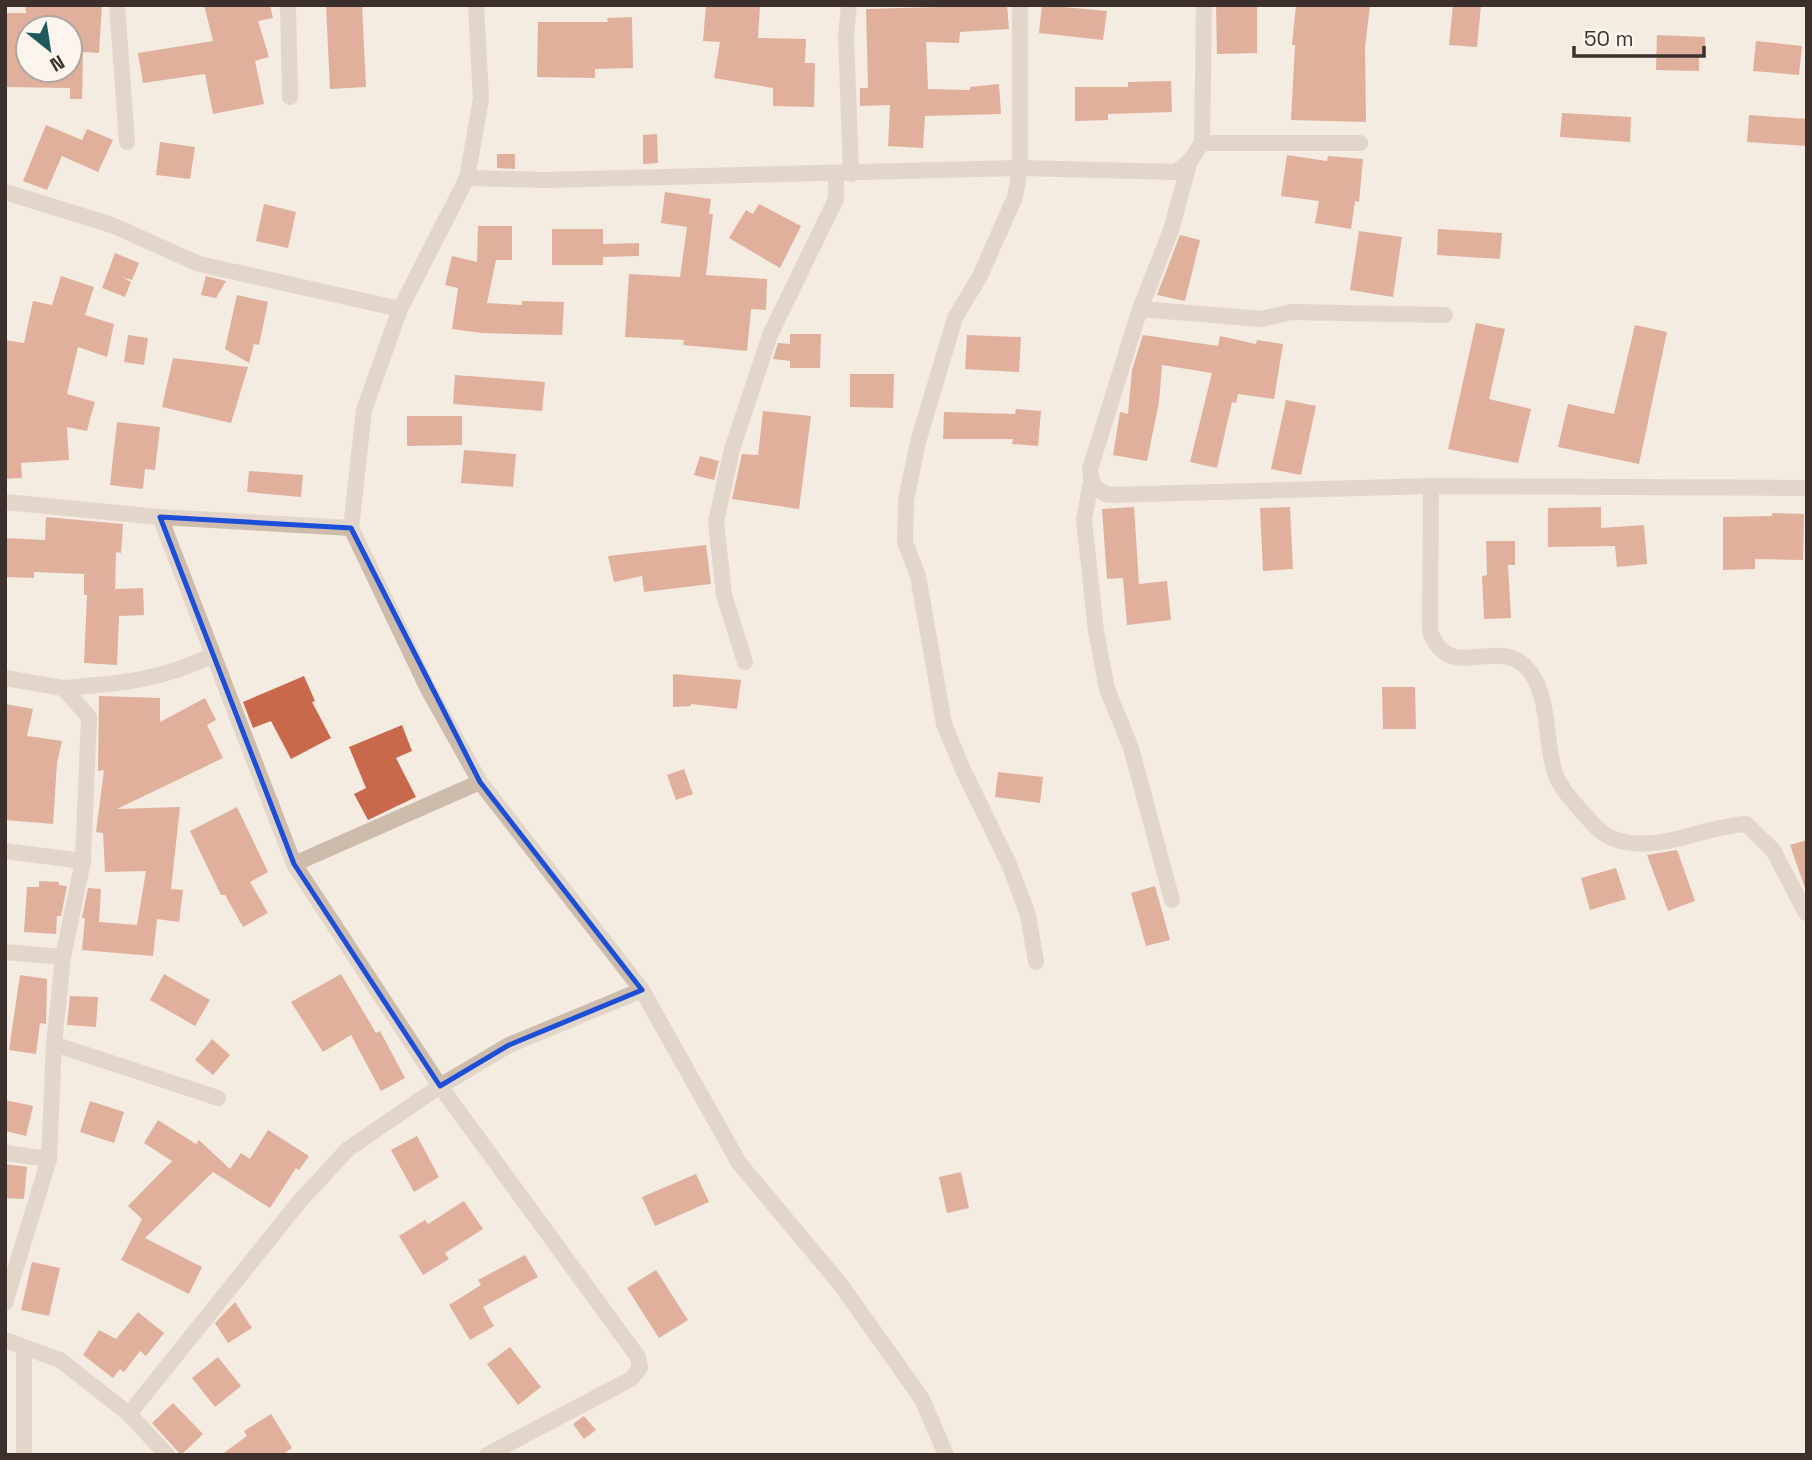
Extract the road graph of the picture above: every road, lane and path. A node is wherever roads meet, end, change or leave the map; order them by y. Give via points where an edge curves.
1 (117, 5) edge
2 (288, 5) edge
3 (476, 5) edge
4 (849, 5) edge
5 (1020, 5) edge
6 (1204, 5) edge
7 (290, 97) dead end
8 (127, 142) dead end
9 (1202, 143) junction
10 (1360, 144) dead end
11 (1190, 161) junction
12 (1020, 168) junction
13 (843, 175) junction
14 (467, 178) junction
15 (5, 192) edge
16 (400, 309) junction
17 (1140, 309) junction
18 (1445, 315) dead end
19 (1091, 482) junction
20 (1431, 485) junction
21 (1807, 488) edge
22 (5, 502) edge
23 (160, 517) junction
24 (351, 528) junction
25 (213, 655) junction
26 (745, 663) dead end
27 (5, 678) edge
28 (63, 688) junction
29 (480, 782) junction
30 (5, 851) edge
31 (83, 861) junction
32 (294, 864) junction
33 (1172, 900) dead end
34 (1805, 913) edge
35 (5, 951) edge
36 (63, 957) junction
37 (1036, 961) dead end
38 (642, 990) junction
39 (54, 1044) junction
40 (440, 1086) junction
41 (218, 1098) dead end
42 (5, 1153) edge
43 (49, 1159) junction
44 (5, 1303) edge
45 (5, 1340) edge
46 (24, 1348) junction
47 (129, 1414) junction
48 (24, 1455) edge
49 (167, 1455) edge
50 (487, 1455) edge
51 (946, 1455) edge

1 - 8 street
2 - 7 street
3 - 14 street via 481,99
4 - 13 street
5 - 12 street
6 - 9 street
9 - 10 street
9 - 11 street
11 - 12 street via 1176,172
11 - 17 street via 1171,230
12 - 13 street
12 - 37 street via 1015,197 980,276 955,318 918,442 906,500 905,542 918,576 944,724 1009,864 1028,915
13 - 14 street
13 - 26 street via 836,200 770,335 732,449 716,522 724,595
14 - 16 street
15 - 16 street via 112,225 199,264
16 - 24 street via 364,410
17 - 18 street via 1261,318 1292,312
17 - 19 street via 1090,468
19 - 20 street via 1108,495
19 - 33 street via 1084,520 1107,689 1131,748
20 - 21 street
20 - 34 street via 1430,631 1436,647 1447,656 1518,659 1528,668 1538,686 1555,774 1602,834 1649,844 1746,824 1773,850
22 - 23 street
23 - 24 street
23 - 25 street
24 - 29 street via 428,689
25 - 28 street via 180,671 124,684
25 - 32 street
27 - 28 street
28 - 31 street via 89,717
29 - 32 street
29 - 38 street
30 - 31 street
31 - 36 street
32 - 40 street
35 - 36 street
36 - 39 street
38 - 40 street via 509,1045
38 - 51 street via 739,1163 841,1285 922,1399
39 - 41 street
39 - 43 street
40 - 47 street via 348,1149 299,1202
40 - 50 street via 638,1357 640,1368 631,1379
42 - 43 street
43 - 44 street
45 - 46 street
46 - 47 street via 60,1360
46 - 48 street
47 - 49 street

